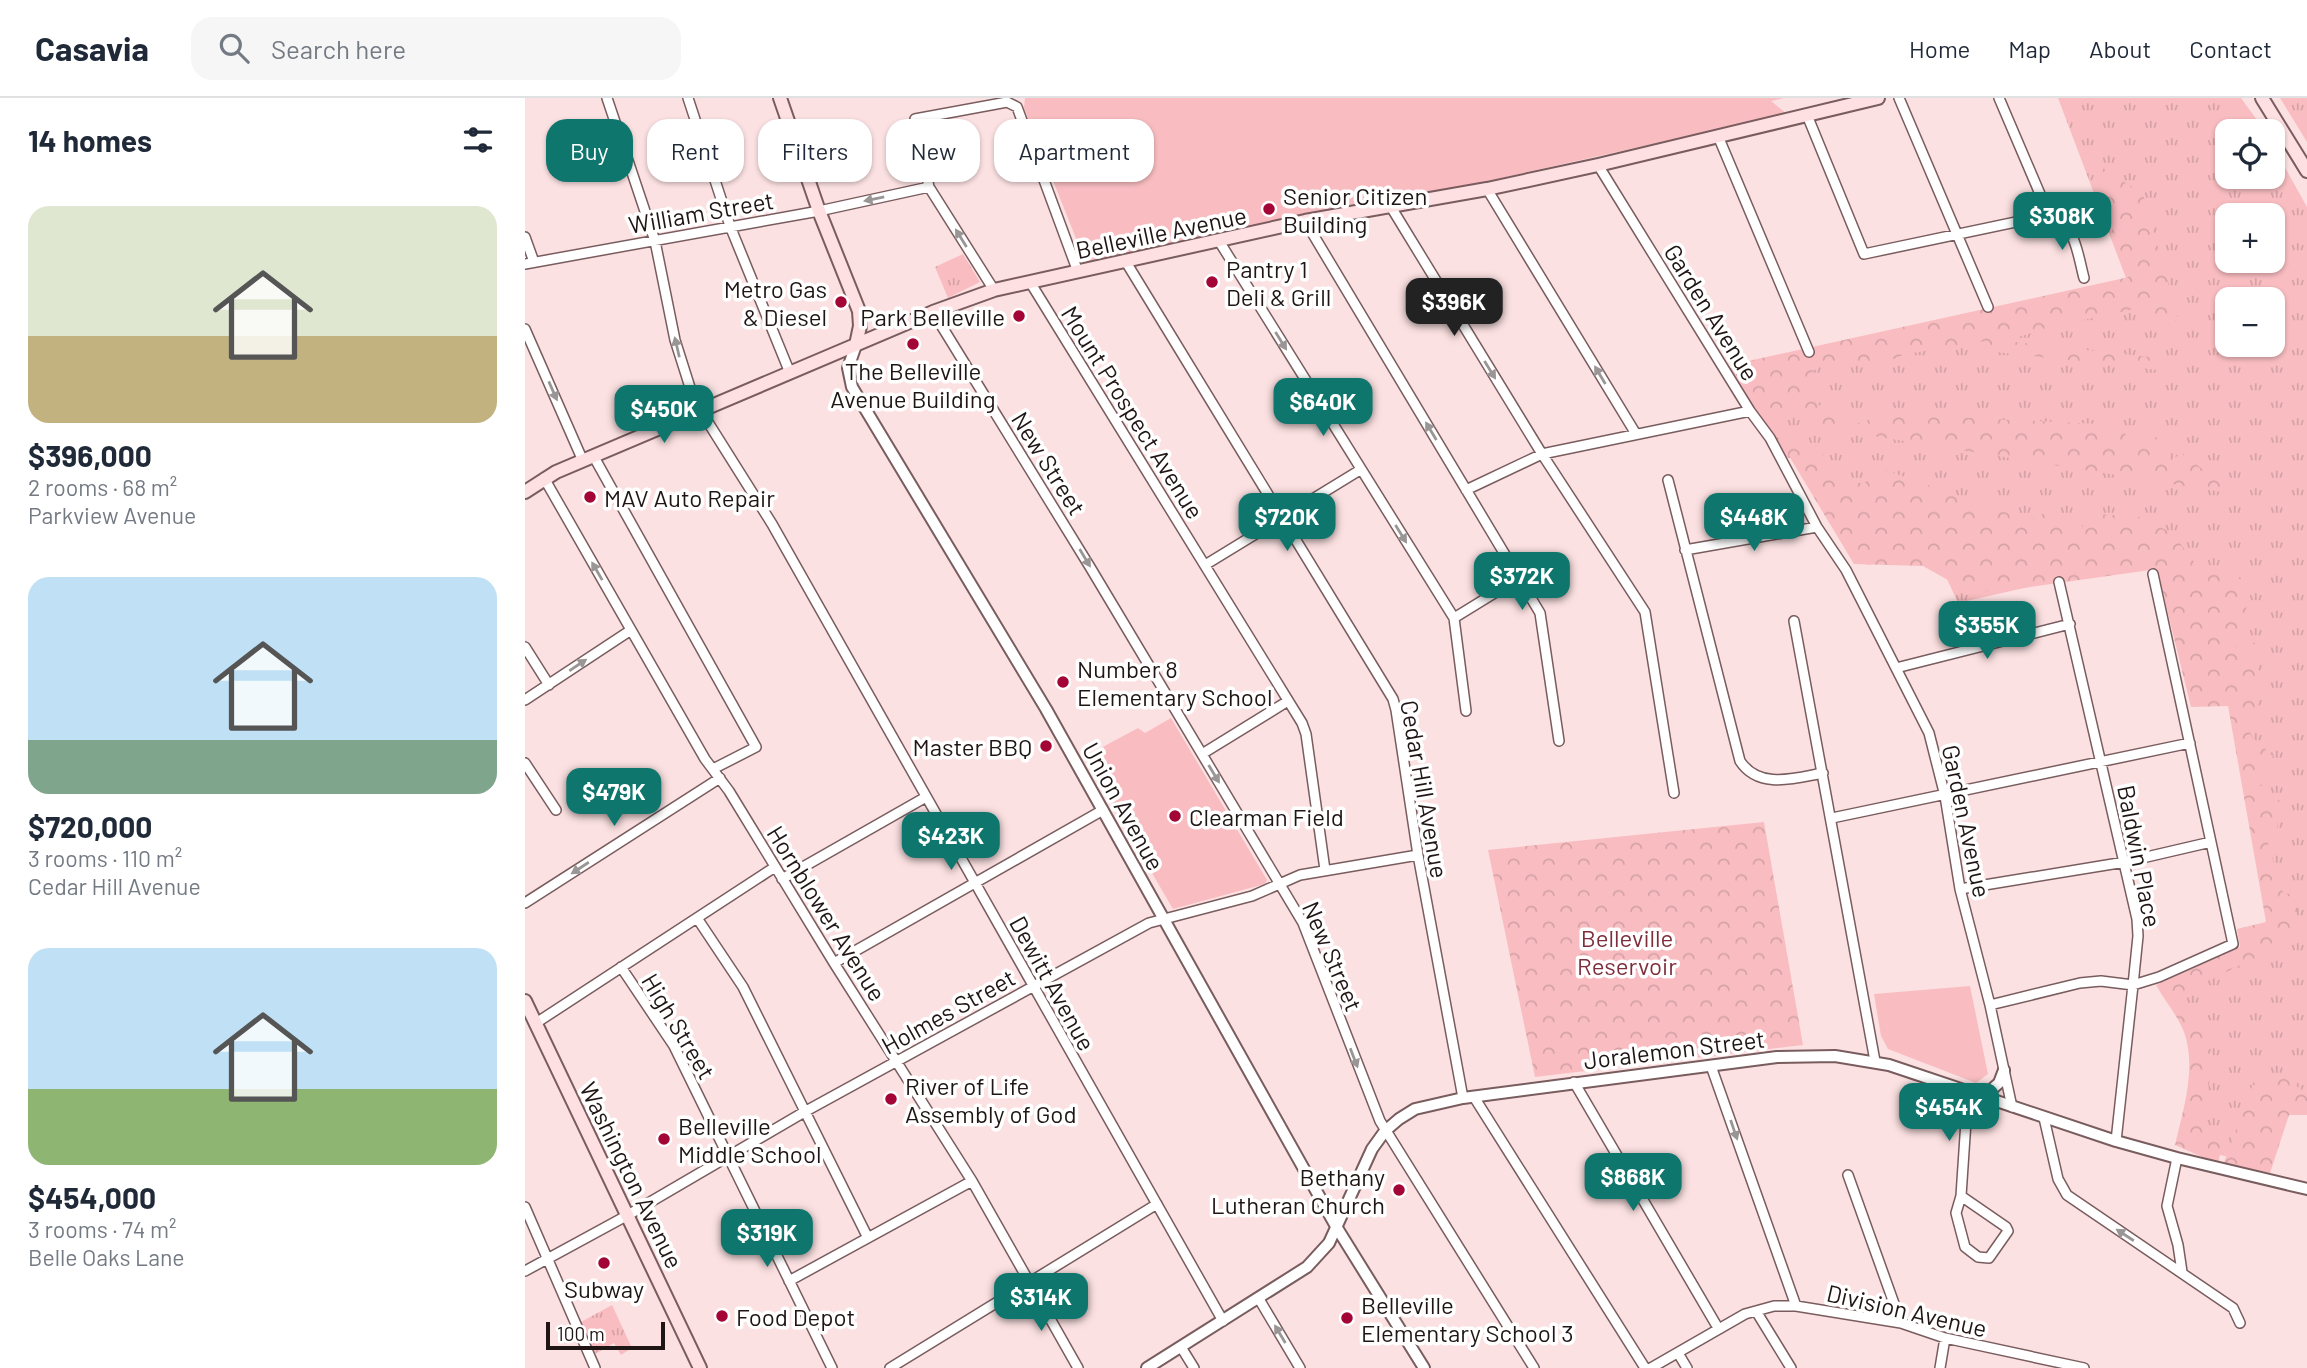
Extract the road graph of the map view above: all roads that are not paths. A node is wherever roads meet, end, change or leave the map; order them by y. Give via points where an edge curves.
1 (607, 98) edge
2 (688, 98) edge
3 (780, 98) edge
4 (1878, 98) edge
5 (1899, 98) edge
6 (1999, 98) edge
7 (2265, 100) edge
8 (1807, 115) junction
9 (1718, 136) junction
10 (1598, 165) junction
11 (2307, 172) edge
12 (929, 187) junction
13 (1487, 189) junction
14 (1391, 207) junction
15 (819, 211) junction
16 (2049, 215) junction
17 (1305, 221) junction
18 (730, 226) junction
19 (1958, 235) junction
20 (525, 237) edge
21 (655, 241) junction
22 (1219, 241) junction
23 (1126, 262) junction
24 (529, 263) edge
25 (1078, 272) junction
26 (2084, 278) dead end
27 (1030, 282) junction
28 (994, 290) junction
29 (1988, 307) dead end
30 (933, 312) junction
31 (525, 329) edge
32 (856, 345) junction
33 (1809, 352) dead end
34 (790, 373) junction
35 (699, 411) junction
36 (1750, 411) junction
37 (1636, 434) junction
38 (1542, 454) junction
39 (589, 459) junction
40 (1360, 470) junction
41 (544, 478) junction
42 (1668, 480) dead end
43 (1466, 490) junction
44 (525, 492) edge
45 (1283, 517) junction
46 (1817, 527) junction
47 (1685, 550) junction
48 (1205, 565) junction
49 (2153, 575) dead end
50 (1519, 578) junction
51 (2059, 582) dead end
52 (1454, 618) junction
53 (1794, 621) dead end
54 (2070, 624) junction
55 (631, 630) junction
56 (525, 647) edge
57 (1896, 668) junction
58 (549, 685) junction
59 (525, 700) edge
60 (1288, 701) junction
61 (1466, 711) dead end
62 (1559, 741) dead end
63 (2190, 743) junction
64 (1202, 754) junction
65 (2102, 762) junction
66 (525, 763) edge
67 (713, 769) junction
68 (1823, 773) junction
69 (720, 778) junction
70 (1674, 793) dead end
71 (1945, 796) junction
72 (926, 797) junction
73 (557, 810) dead end
74 (1103, 810) junction
75 (1832, 818) junction
76 (2211, 842) junction
77 (1418, 855) junction
78 (2125, 862) junction
79 (775, 867) junction
80 (1325, 870) junction
81 (782, 879) junction
82 (1279, 883) junction
83 (976, 884) junction
84 (1960, 889) junction
85 (525, 903) edge
86 (697, 918) junction
87 (1164, 919) junction
88 (834, 963) junction
89 (621, 967) junction
90 (2133, 985) junction
91 (1033, 986) junction
92 (525, 1001) edge
93 (1990, 1005) junction
94 (536, 1023) junction
95 (896, 1061) junction
96 (1875, 1061) junction
97 (1711, 1066) junction
98 (2004, 1070) junction
99 (1574, 1082) junction
100 (1968, 1091) junction
101 (1468, 1097) junction
102 (1983, 1097) junction
103 (2012, 1107) junction
104 (806, 1111) junction
105 (2043, 1118) junction
106 (1385, 1131) junction
107 (2116, 1141) junction
108 (728, 1157) junction
109 (2177, 1158) junction
110 (1848, 1175) dead end
111 (972, 1181) junction
112 (2307, 1189) edge
113 (1961, 1196) junction
114 (1157, 1204) junction
115 (525, 1207) edge
116 (628, 1215) junction
117 (1337, 1228) junction
118 (868, 1238) junction
119 (547, 1259) junction
120 (525, 1271) edge
121 (2182, 1272) junction
122 (789, 1282) junction
123 (1029, 1282) junction
124 (1259, 1299) junction
125 (1796, 1306) junction
126 (1756, 1311) junction
127 (1223, 1321) junction
128 (1901, 1323) junction
129 (2241, 1323) dead end
130 (1718, 1328) junction
131 (1945, 1338) junction
132 (1181, 1347) junction
133 (1678, 1353) junction
134 (2056, 1365) edge
135 (595, 1368) edge
136 (700, 1368) edge
137 (832, 1368) edge
138 (890, 1368) edge
139 (1078, 1368) edge
140 (1147, 1368) edge
141 (1194, 1368) edge
142 (1300, 1368) edge
143 (1424, 1368) edge
144 (1534, 1368) edge
145 (1645, 1368) edge
146 (1651, 1368) edge
147 (1687, 1368) edge
148 (1791, 1368) edge
149 (1940, 1368) edge
150 (2084, 1368) edge

1 - 21 street, Dewitt Avenue
2 - 18 street
3 - 15 main road, Union Avenue
4 - 8 main road, Belleville Avenue
5 - 19 street
6 - 16 street
7 - 11 main road
8 - 9 main road, Belleville Avenue
8 - 19 street via 1864,254
9 - 10 main road, Belleville Avenue
9 - 33 street
10 - 13 main road, Belleville Avenue
10 - 36 street, Garden Avenue
12 -> 15 street, William Street
12 - 25 street via 915,119 1013,104 1021,113
28 -> 12 street
13 - 14 main road, Belleville Avenue
37 -> 13 street
14 - 17 main road, Belleville Avenue
14 -> 38 street
15 - 18 street, William Street
15 - 32 main road, Union Avenue via 859,311
16 - 19 street
16 - 26 street via 2069,230
17 - 22 main road, Belleville Avenue
43 -> 17 street
18 - 21 street, William Street
18 - 34 street
19 - 29 street
20 - 24 street
21 - 24 street, William Street
35 -> 21 street, Dewitt Avenue via 681,361
22 - 23 main road, Belleville Avenue
22 -> 40 street
23 - 25 main road, Belleville Avenue
23 - 45 street, Cedar Hill Avenue
25 - 27 main road, Belleville Avenue
27 - 28 main road, Belleville Avenue
27 - 48 street, Mount Prospect Avenue
28 - 30 main road, Belleville Avenue
30 - 32 main road, Belleville Avenue
30 -> 64 street, New Street
31 -> 39 street
32 - 34 main road, Belleville Avenue
32 - 74 street, Union Avenue via 848,368 852,387
34 - 35 main road, Belleville Avenue
35 - 39 main road, Belleville Avenue
35 - 72 street, Dewitt Avenue via 772,524
36 - 37 street
36 - 46 street, Garden Avenue via 1770,438
37 - 38 street
38 - 43 street
38 - 70 street via 1645,612
39 - 41 main road, Belleville Avenue
39 - 67 street via 756,747
40 - 45 street
40 -> 52 street
41 - 44 main road, Belleville Avenue
55 -> 41 street, Hornblower Avenue
42 - 47 street
43 - 50 street
45 - 48 street
45 - 77 street, Cedar Hill Avenue via 1393,699
46 - 47 street
46 - 57 street, Garden Avenue via 1846,570
47 - 68 street via 1743,765 1775,781
48 - 60 street, Mount Prospect Avenue
49 - 63 street
50 - 52 street
50 - 62 street via 1540,613
51 - 54 street, Baldwin Place
52 - 61 street
53 - 68 street
54 - 57 street
54 - 65 street, Baldwin Place
58 -> 55 street
55 - 67 street, Hornblower Avenue
56 - 58 street
57 - 71 street, Garden Avenue via 1929,733
58 - 59 street
60 - 64 street
60 - 80 street, Mount Prospect Avenue via 1306,734
63 - 65 street
63 - 76 street
64 -> 82 street, New Street
65 - 71 street
65 - 78 street, Baldwin Place
66 - 73 street
67 - 69 street, Hornblower Avenue
68 - 75 street
69 - 79 street, Hornblower Avenue
69 -> 85 street
71 - 75 street
71 - 84 street, Garden Avenue
72 - 81 street
72 - 83 street, Dewitt Avenue
74 - 83 street
74 - 87 street, Union Avenue
75 - 96 street
76 - 78 street
76 - 90 street via 2233,944
77 - 80 street, Holmes Street
77 - 101 street, Cedar Hill Avenue
78 - 84 street
78 - 90 street, Baldwin Place via 2138,928
79 - 81 street, Hornblower Avenue
79 - 86 street
80 - 82 street, Holmes Street
81 - 88 street, Hornblower Avenue
82 - 87 street, Holmes Street via 1252,896
82 -> 106 street, New Street via 1303,923
83 - 88 street
83 - 91 street, Dewitt Avenue
84 - 93 street, Garden Avenue
86 - 89 street
86 - 104 street via 743,987
87 - 91 street, Holmes Street
87 - 117 street, Union Avenue
88 - 95 street, Hornblower Avenue
89 - 94 street
89 - 108 street, High Street via 674,1046
90 - 93 street via 2080,983
90 - 107 street, Baldwin Place
91 - 95 street, Holmes Street
91 - 114 street, Dewitt Avenue
92 - 94 main road, Washington Avenue
93 - 98 street, Garden Avenue
94 - 116 main road, Washington Avenue
95 - 104 street, Holmes Street
95 - 111 street, Hornblower Avenue
96 - 97 street, Joralemon Street via 1805,1056
96 - 100 street, Joralemon Street
97 - 99 street, Joralemon Street
97 -> 125 street
98 - 102 street via 1999,1083
98 - 103 street, Garden Avenue
99 - 101 street, Joralemon Street
99 - 130 street
100 - 102 street, Joralemon Street
100 - 113 street
101 - 106 street, Joralemon Street via 1415,1110
101 - 145 street
102 - 103 street, Joralemon Street
103 - 105 street, Joralemon Street
104 - 108 street, Holmes Street
104 - 118 street
105 - 107 street, Joralemon Street
121 -> 105 street via 2067,1195 2058,1179
106 - 117 street, Joralemon Street via 1372,1149
106 - 144 street, New Street
107 - 109 street, Joralemon Street
108 - 116 street, Holmes Street
108 - 122 street, High Street
109 - 112 street, Joralemon Street
109 - 121 street via 2167,1206
110 - 128 street
111 - 118 street
111 - 123 street, Hornblower Avenue
113 - 113 street via 2008,1231 1989,1258 1965,1247 1956,1213
114 - 123 street
114 - 127 street, Dewitt Avenue
115 - 119 street
116 - 119 street, Holmes Street
116 - 136 main road, Washington Avenue
117 - 124 street, Joralemon Street via 1307,1267
117 - 143 street, Union Avenue
118 - 122 street
119 - 120 street, Holmes Street
119 - 135 street
121 - 129 street via 2233,1308
122 - 137 street, High Street
123 - 138 street
123 - 139 street, Hornblower Avenue
124 - 127 street, Joralemon Street
142 -> 124 street
125 - 126 street, Division Avenue
125 - 128 street, Division Avenue
126 - 130 street, Division Avenue
126 - 148 street
127 - 132 street, Joralemon Street
128 - 131 street, Division Avenue
130 - 133 street, Division Avenue
131 - 134 street, Division Avenue
131 - 149 street
132 - 140 street, Joralemon Street
132 - 141 street
133 - 146 street, Division Avenue
133 - 147 street
134 - 150 street, Division Avenue

